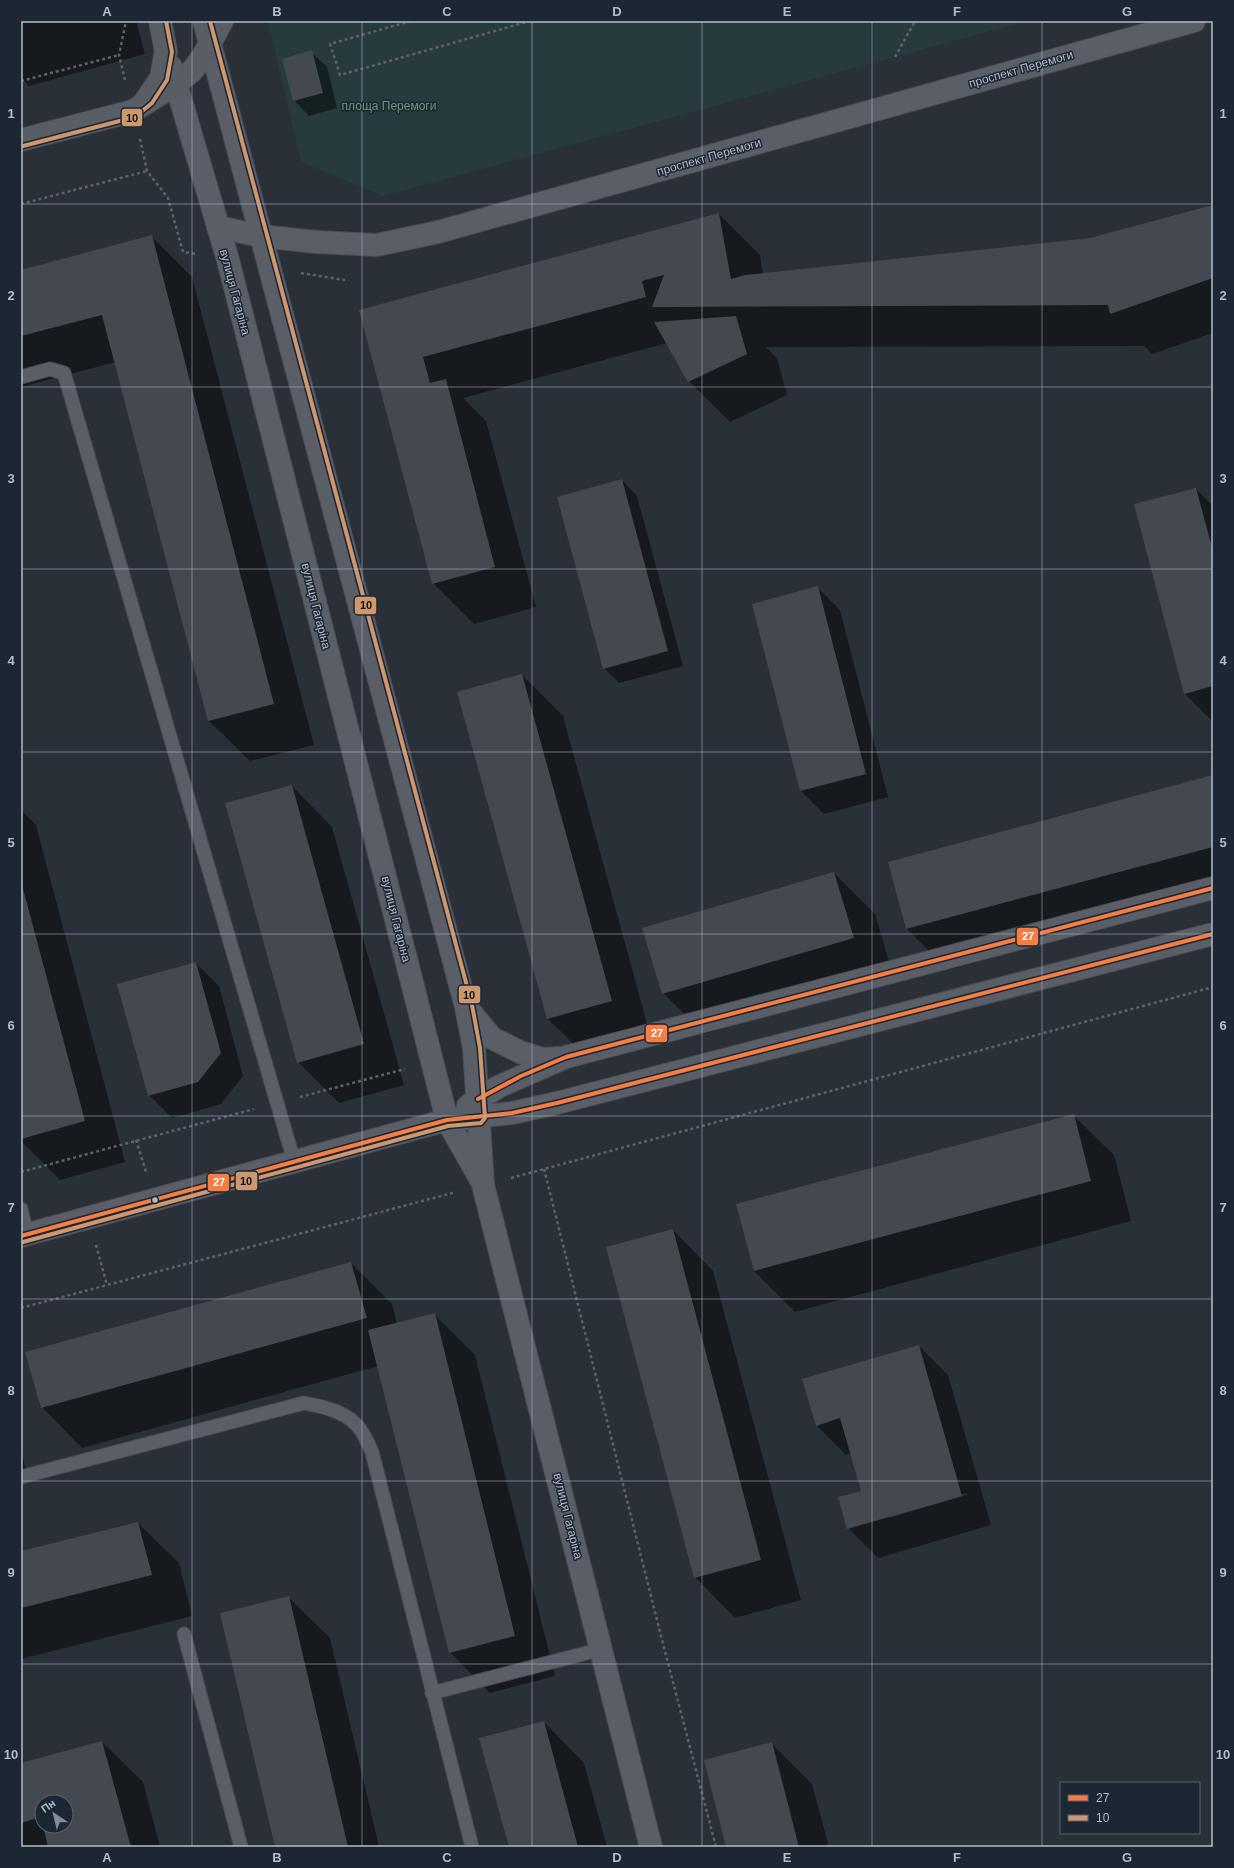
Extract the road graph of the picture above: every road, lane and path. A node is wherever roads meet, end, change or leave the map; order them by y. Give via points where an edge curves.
1 (126, 21) edge
2 (160, 21) edge
3 (204, 21) edge
4 (222, 21) edge
5 (411, 21) edge
6 (530, 21) edge
7 (915, 21) edge
8 (1194, 21) edge
9 (210, 43) junction
10 (166, 51) junction
11 (119, 55) junction
12 (895, 57) dead end
13 (21, 81) edge
14 (176, 84) junction
15 (133, 110) junction
16 (21, 140) edge
17 (147, 171) junction
18 (21, 204) edge
19 (218, 228) junction
20 (261, 236) junction
21 (183, 252) dead end
22 (21, 377) edge
23 (1213, 888) edge
24 (1213, 934) edge
25 (1213, 987) edge
26 (466, 1007) junction
27 (566, 1057) junction
28 (432, 1062) junction
29 (278, 1103) junction
30 (478, 1108) junction
31 (447, 1120) junction
32 (136, 1140) junction
33 (294, 1161) junction
34 (544, 1169) junction
35 (21, 1172) edge
36 (483, 1185) junction
37 (155, 1199) junction
38 (21, 1209) edge
39 (89, 1217) junction
40 (24, 1235) edge
41 (107, 1285) junction
42 (21, 1308) edge
43 (21, 1477) edge
44 (184, 1634) dead end
45 (602, 1649) junction
46 (432, 1693) junction
47 (241, 1847) edge
48 (472, 1847) edge
49 (651, 1847) edge
50 (716, 1847) edge

1 - 11 path
2 - 10 main road, вулиця Гагаріна
3 - 9 street, вулиця Гагаріна
4 - 9 main road
5 - 6 path via 330,44 340,75
7 - 12 path
8 - 20 street, проспект Перемоги via 438,232 377,245
9 - 14 main road via 191,72
9 - 20 street, вулиця Гагаріна
10 - 14 street, вулиця Гагаріна
10 - 15 main road via 161,78 148,98
11 - 13 path
11 - 15 path
14 - 15 main road
14 - 19 street, вулиця Гагаріна
15 - 16 main road
15 - 17 path
17 - 18 path
17 - 21 path via 168,198
19 - 20 street, проспект Перемоги
19 - 28 street, вулиця Гагаріна
20 - 26 street, вулиця Гагаріна
22 - 29 lane via 50,369 64,373
23 - 27 street
24 - 30 street via 564,1101 512,1112
25 - 34 path
26 - 27 street via 492,1038 520,1052 543,1059
26 - 30 street, вулиця Гагаріна via 474,1048
27 - 30 street via 498,1087
28 - 29 path
28 - 31 street, вулиця Гагаріна
29 - 32 path
29 - 33 lane
30 - 31 street
30 - 36 street, вулиця Гагаріна
31 - 33 street
31 - 36 street, вулиця Гагаріна
32 - 35 path
32 - 37 path
33 - 37 street
34 - 36 path
34 - 50 path
36 - 41 path
36 - 45 street, вулиця Гагаріна
37 - 39 street
38 - 40 lane
39 - 40 street
39 - 41 path
41 - 42 path
43 - 46 lane via 304,1403 328,1407 352,1420 362,1432 372,1452
44 - 47 lane
45 - 46 lane
45 - 49 street, вулиця Гагаріна
46 - 48 lane

